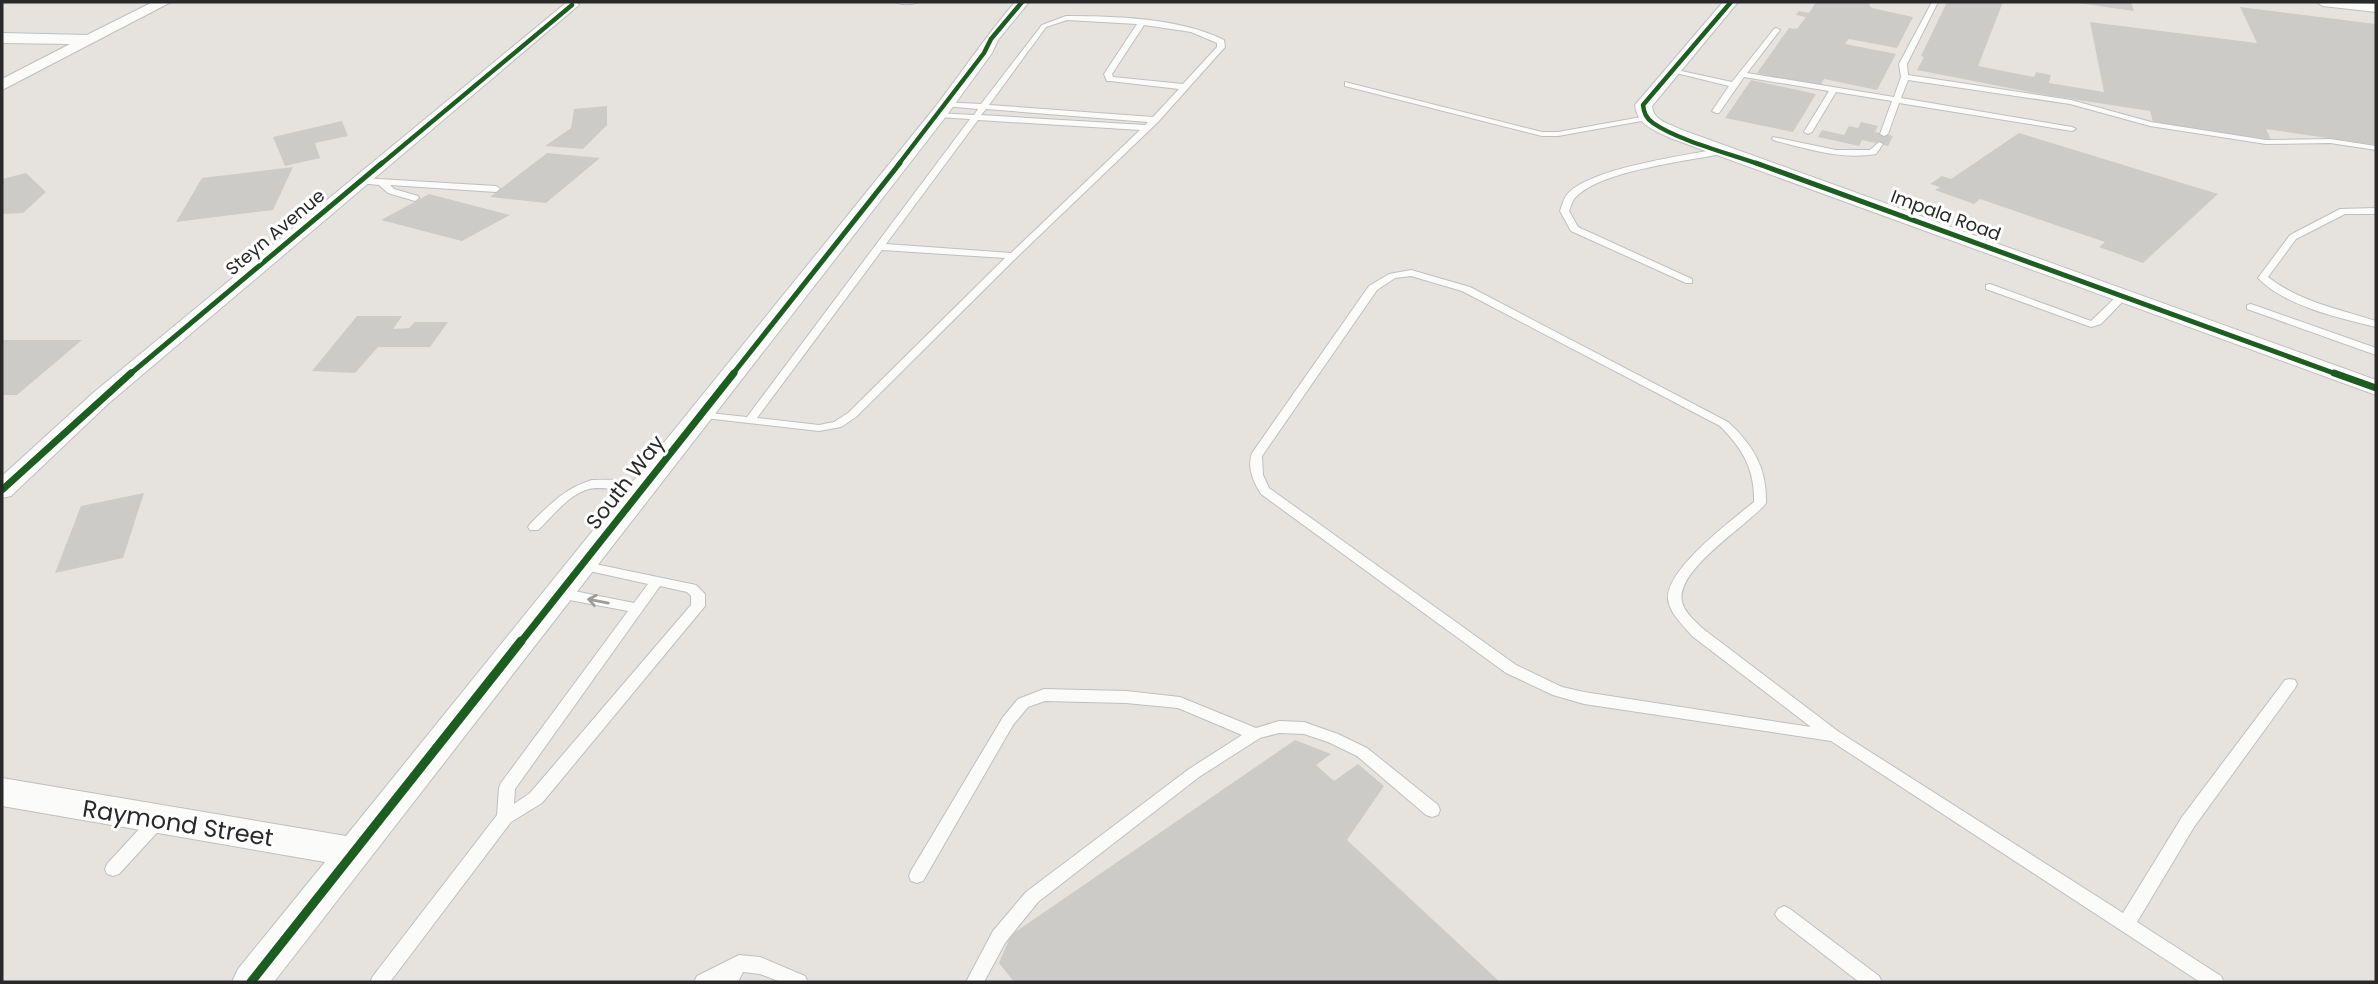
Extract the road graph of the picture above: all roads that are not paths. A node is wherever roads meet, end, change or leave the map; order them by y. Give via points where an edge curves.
1 (164, 2) edge
2 (899, 2) edge
3 (915, 2) edge
4 (1023, 2) edge
5 (1039, 2) edge
6 (1731, 2) edge
7 (1935, 2) edge
8 (2323, 2) edge
9 (572, 5) dead end
10 (2376, 8) edge
11 (1141, 24) junction
12 (1776, 30) dead end
13 (2, 38) edge
14 (89, 40) junction
15 (984, 53) junction
16 (1672, 71) junction
17 (1742, 74) junction
18 (1905, 77) junction
19 (1348, 84) dead end
20 (2, 85) edge
21 (1734, 85) junction
22 (1186, 87) junction
23 (1833, 89) junction
24 (1897, 99) junction
25 (986, 106) junction
26 (941, 109) junction
27 (1716, 111) dead end
28 (977, 117) junction
29 (1647, 118) junction
30 (1155, 120) junction
31 (1146, 128) junction
32 (2073, 130) dead end
33 (1808, 132) dead end
34 (1884, 134) dead end
35 (1776, 139) dead end
36 (1879, 144) dead end
37 (2376, 148) edge
38 (1723, 151) junction
39 (371, 181) junction
40 (496, 189) dead end
41 (415, 198) dead end
42 (2376, 211) edge
43 (882, 247) junction
44 (1013, 256) junction
45 (1689, 281) dead end
46 (1990, 287) dead end
47 (2122, 297) junction
48 (2252, 307) dead end
49 (2376, 324) edge
50 (2376, 352) edge
51 (2376, 388) edge
52 (700, 415) junction
53 (750, 421) junction
54 (642, 488) junction
55 (2, 490) edge
56 (534, 527) dead end
57 (582, 565) junction
58 (656, 582) junction
59 (559, 593) junction
60 (637, 608) junction
61 (2290, 684) dead end
62 (1255, 734) junction
63 (1834, 736) junction
64 (2, 792) edge
65 (1432, 810) dead end
66 (505, 817) junction
67 (159, 819) junction
68 (354, 852) junction
69 (113, 869) dead end
70 (917, 876) dead end
71 (1784, 914) dead end
72 (2126, 924) junction
73 (739, 963) junction
74 (251, 982) edge
75 (379, 982) edge
76 (703, 982) edge
77 (729, 982) edge
78 (799, 982) edge
79 (975, 982) edge
80 (1873, 982) edge
81 (2215, 982) edge

1 - 14 street
2 - 3 lane
4 - 15 street, South Way
5 - 15 street, South Way via 1003,41
6 - 16 street
7 - 18 lane via 1903,64
8 - 10 street
9 - 39 street, Steyn Avenue
11 - 22 lane via 1199,32 1221,42
11 - 22 lane via 1108,74 1110,79
11 - 25 lane via 1081,18 1051,22
12 - 17 lane
13 - 14 street
14 - 20 street
15 - 26 street, South Way
16 - 21 lane
16 - 29 street via 1643,106
17 - 21 lane
17 - 23 lane
18 - 24 lane
18 - 37 lane via 2083,104 2137,122 2266,142 2330,141
19 - 29 lane via 1542,134
21 - 27 lane
22 - 30 lane
23 - 24 lane
23 - 33 lane
24 - 32 lane
24 - 34 lane
25 - 26 lane
25 - 28 lane
25 - 30 lane
26 - 28 lane
26 - 52 street, South Way
28 - 31 lane
28 - 43 lane
29 - 38 street, Impala Road via 1661,128
30 - 31 lane
31 - 44 lane
35 - 36 lane via 1861,154 1873,152
38 - 45 lane via 1619,172 1585,185 1565,200 1562,210 1574,229
38 - 47 street, Impala Road
39 - 40 lane
39 - 41 lane
39 - 55 street, Steyn Avenue via 101,398
42 - 49 lane via 2343,211 2293,237 2263,278 2294,296
43 - 44 lane
43 - 53 lane
44 - 53 lane via 837,425 819,428
46 - 47 lane via 2091,324
47 - 51 street, Impala Road
48 - 50 lane
52 - 53 lane
52 - 54 street, South Way
54 - 56 lane via 600,481 583,485
54 - 57 street, South Way
57 - 58 lane
57 - 59 street, South Way
58 - 60 lane
58 - 66 lane via 691,587 698,594 698,606 536,798
60 -> 59 lane
59 - 68 street, South Way
60 - 66 lane via 507,788
61 - 72 lane via 2188,822
62 - 65 lane via 1279,727 1304,728 1333,738 1362,752
62 - 70 lane via 1180,703 1044,695 1023,703
62 - 79 lane via 1194,773 1032,897 999,937
63 - 63 lane via 1584,698 1534,682 1265,491 1255,469 1256,456 1373,288 1392,276 1412,273 1466,289 1724,424 1746,445 1762,483 1760,503 1685,572 1676,587 1676,606 1697,632
63 - 72 lane
64 - 67 street, Raymond Street
66 - 75 lane
67 - 68 street, Raymond Street
67 - 69 lane
68 - 74 street, South Way
71 - 80 lane
72 - 81 lane
73 - 76 lane
73 - 77 lane
73 - 78 lane via 752,961

